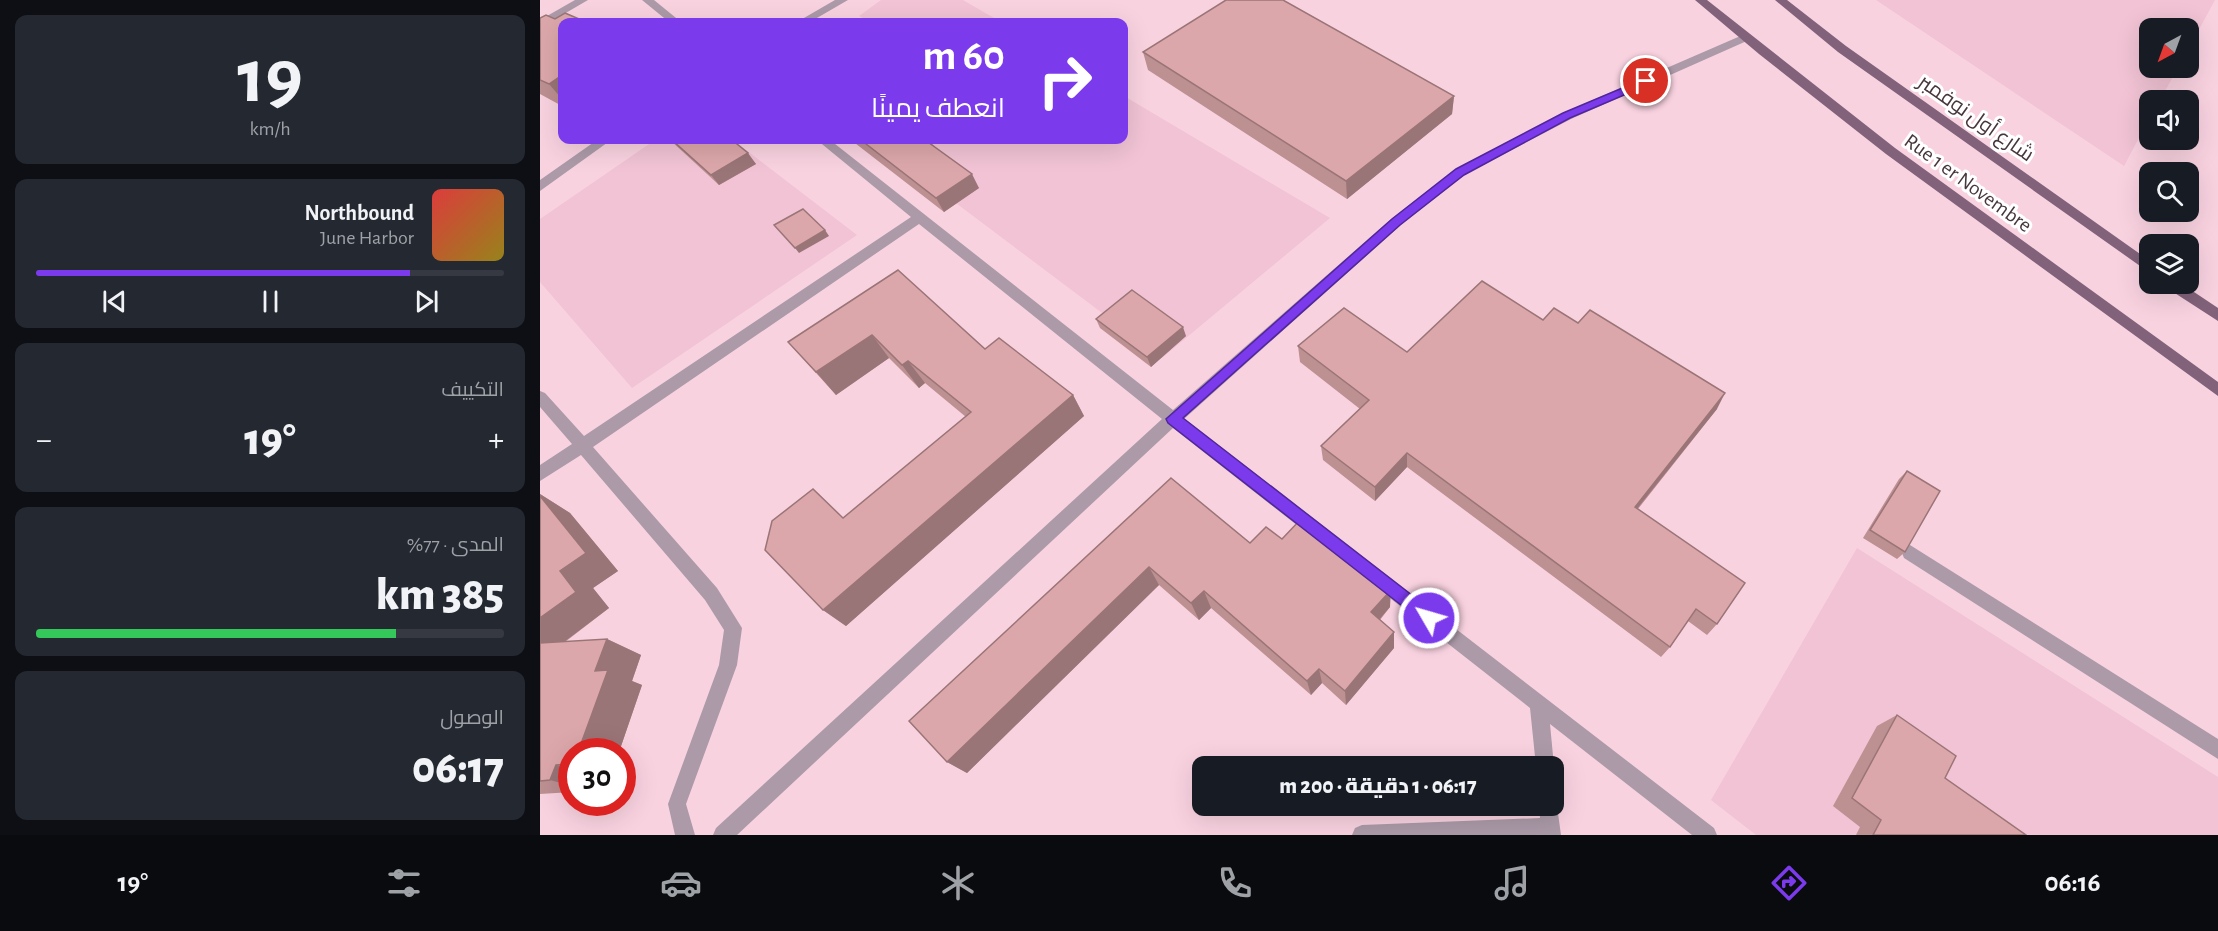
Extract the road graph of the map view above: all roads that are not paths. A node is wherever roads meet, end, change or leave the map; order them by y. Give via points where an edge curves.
1 (583, 0) edge
2 (647, 0) edge
3 (843, 0) edge
4 (1700, 0) edge
5 (1780, 0) edge
6 (670, 18) edge
7 (810, 18) edge
8 (540, 25) edge
9 (1745, 38) junction
10 (599, 144) edge
11 (828, 144) edge
12 (540, 186) edge
13 (920, 217) junction
14 (2139, 260) edge
15 (2187, 294) edge
16 (2218, 315) edge
17 (2218, 390) edge
18 (540, 397) edge
19 (1173, 419) junction
20 (582, 446) junction
21 (540, 474) edge
22 (1910, 553) edge
23 (1539, 704) junction
24 (2218, 750) edge
25 (1544, 756) edge
26 (1549, 816) edge
27 (1551, 831) edge
28 (1696, 832) edge
29 (684, 835) edge
30 (723, 835) edge
31 (1362, 835) edge

1 - 8 street
2 - 6 street
3 - 7 street
4 - 9 main road, Rue 1 er Novembre
5 - 14 main road, شارع أول نوفمبر via 1842,49
9 - 17 main road, Rue 1 er Novembre via 1881,144
9 - 19 street via 1567,116 1460,172 1396,222
10 - 12 street
11 - 13 street
13 - 19 street
13 - 20 street
15 - 16 main road
18 - 20 street
19 - 23 street
19 - 30 street
20 - 21 street
20 - 29 street via 711,594 733,627 728,665 677,804
22 - 24 street
23 - 25 street
23 - 28 street
26 - 27 street
27 - 31 street

